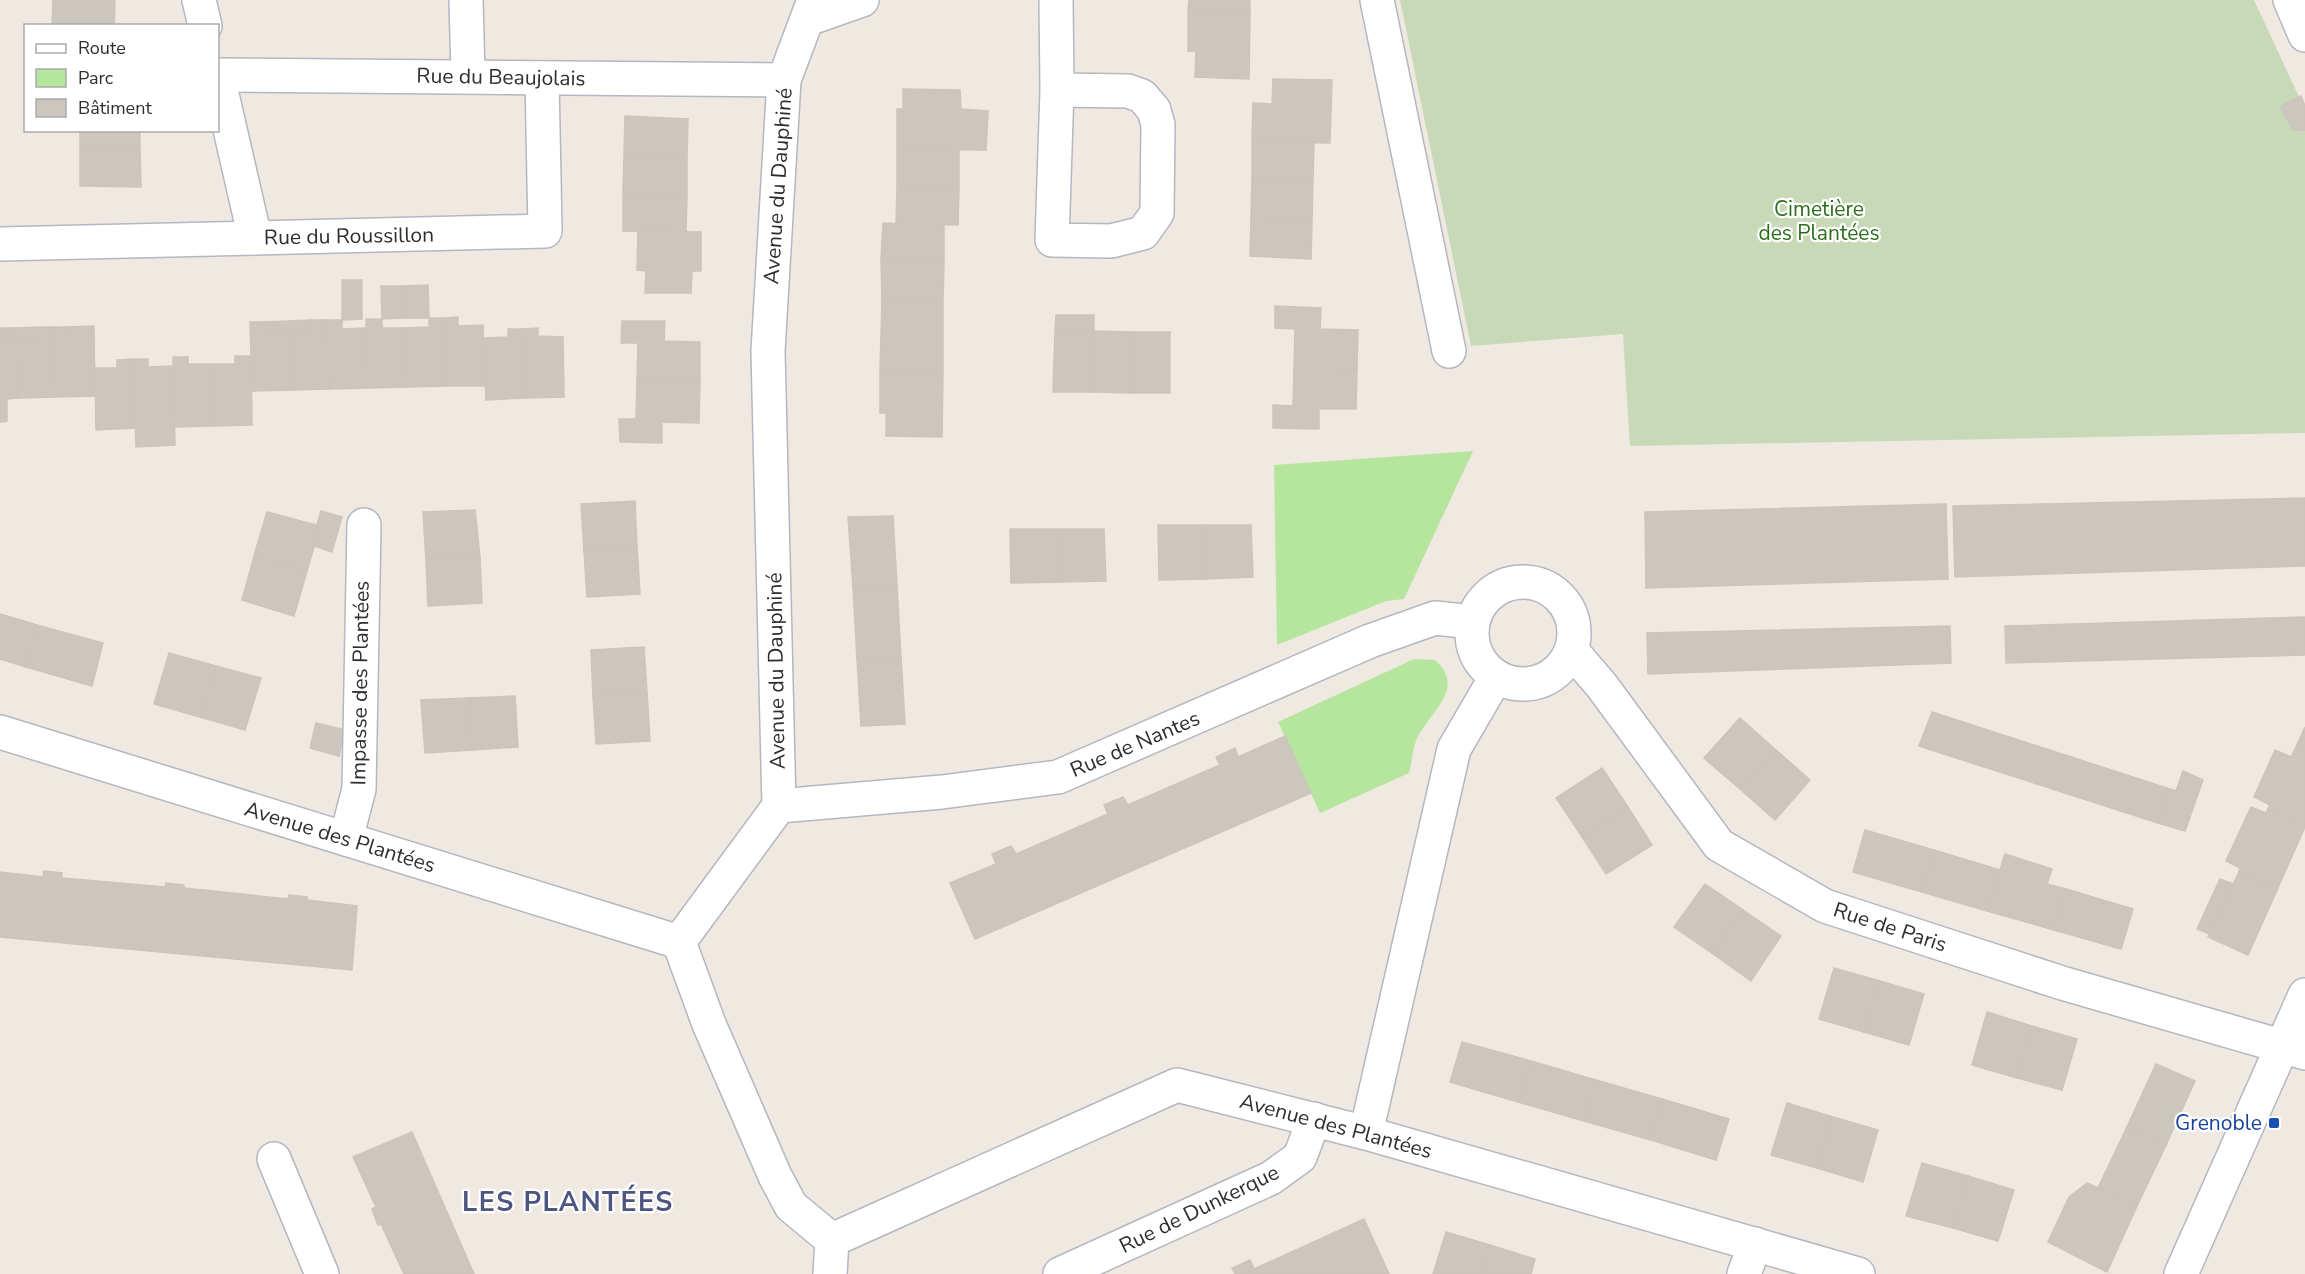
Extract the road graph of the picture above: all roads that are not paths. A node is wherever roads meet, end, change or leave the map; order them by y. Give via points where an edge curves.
1 (199, 0) edge
2 (466, 0) edge
3 (862, 0) edge
4 (1056, 0) edge
5 (1377, 0) edge
6 (2289, 0) edge
7 (811, 10) edge
8 (205, 24) edge
9 (2305, 35) edge
10 (468, 75) junction
11 (219, 76) edge
12 (542, 78) junction
13 (219, 80) edge
14 (784, 80) junction
15 (1057, 90) junction
16 (255, 238) junction
17 (0, 244) edge
18 (1449, 351) dead end
19 (364, 525) dead end
20 (1473, 622) junction
21 (1572, 651) junction
22 (1496, 676) junction
23 (0, 732) edge
24 (779, 806) junction
25 (346, 838) junction
26 (679, 942) junction
27 (2305, 995) edge
28 (2293, 1050) edge
29 (1314, 1119) junction
30 (1366, 1133) junction
31 (274, 1159) dead end
32 (832, 1240) junction
33 (1749, 1259) edge
34 (322, 1274) edge
35 (830, 1274) edge
36 (1060, 1274) edge
37 (1858, 1274) edge
38 (2181, 1274) edge

1 - 8 street
2 - 10 street
3 - 7 street
4 - 15 street
5 - 18 street
6 - 9 street
7 - 14 street, Avenue du Dauphiné
10 - 11 street, Rue du Beaujolais
10 - 12 street, Rue du Beaujolais
12 - 14 street, Rue du Beaujolais
12 - 16 street, Rue du Roussillon via 545,231
13 - 16 street, Rue du Beaujolais
14 - 24 street, Avenue du Dauphiné via 768,351
15 - 15 street via 1052,240 1111,241 1143,233 1157,213 1158,126 1154,110 1142,96 1128,91
16 - 17 street, Rue du Roussillon
19 - 25 street, Impasse des Plantées via 359,789
20 - 21 street via 1478,608 1497,589 1520,582 1543,586 1565,603 1573,624
20 - 22 street via 1472,640 1479,661
20 - 24 street, Rue de Nantes via 1435,618 1370,640 1058,777
21 - 22 street via 1561,668 1535,684 1518,685
21 - 28 street, Rue de Paris via 1719,845 1825,906 2062,983
22 - 30 street via 1454,749
23 - 25 street, Avenue des Plantées
24 - 26 street
25 - 26 street, Avenue des Plantées
26 - 32 street via 709,1024 775,1176 791,1206
27 - 28 street
28 - 38 street
29 - 30 street, Avenue des Plantées
29 - 32 street, Avenue des Plantées via 1177,1085
29 - 36 street, Rue de Dunkerque via 1300,1157 1271,1178
30 - 33 street, Avenue des Plantées
31 - 34 street
32 - 35 street
33 - 37 street, Avenue des Plantées

